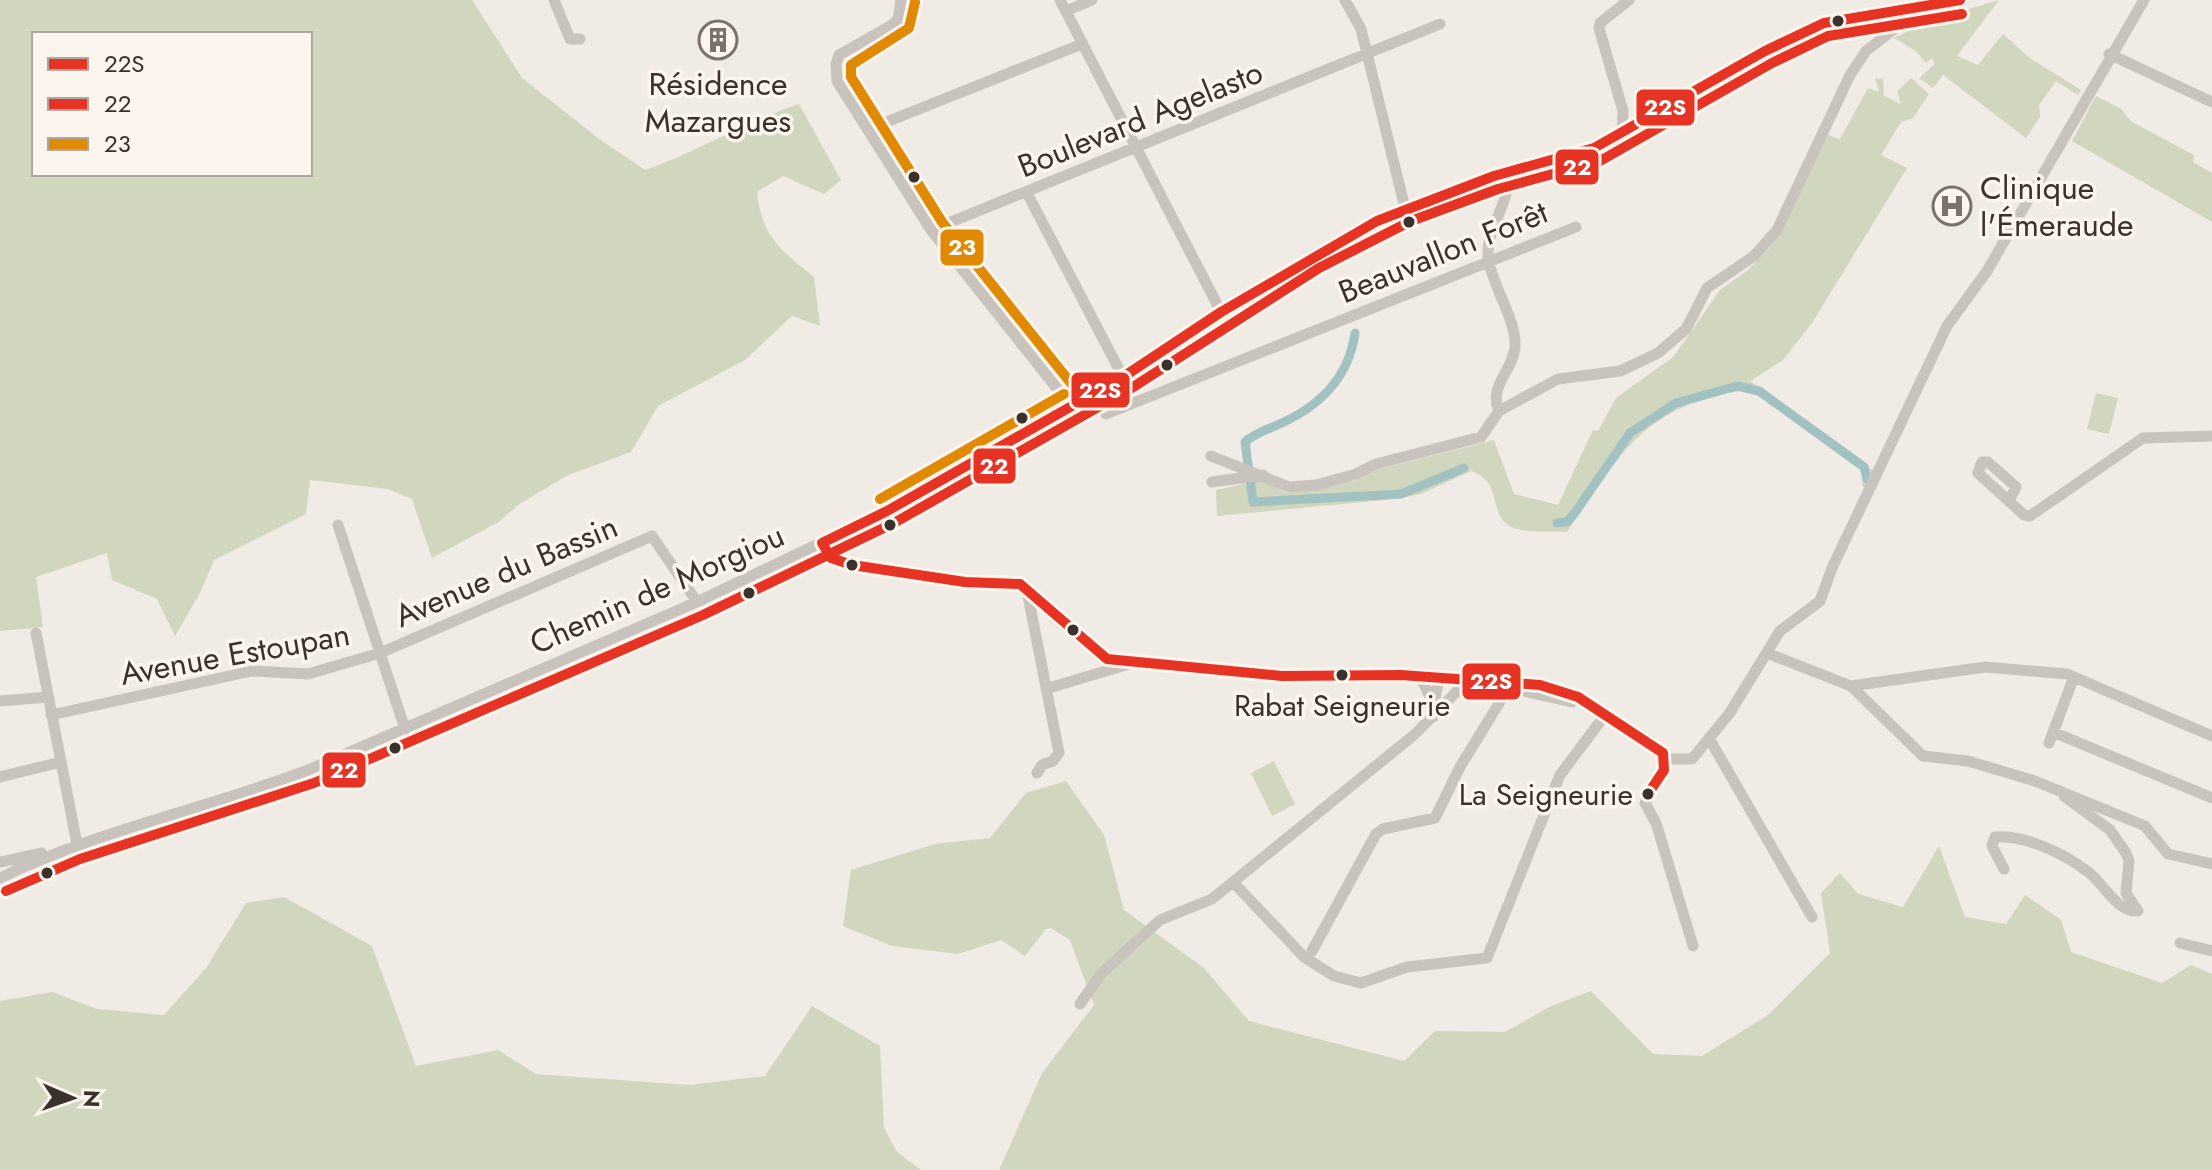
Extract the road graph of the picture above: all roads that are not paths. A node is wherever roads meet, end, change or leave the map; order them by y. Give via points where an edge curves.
1 (554, 0) edge
2 (901, 0) edge
3 (1092, 0) edge
4 (1345, 0) edge
5 (1629, 0) edge
6 (1960, 0) edge
7 (2144, 0) edge
8 (1063, 6) edge
9 (1903, 8) junction
10 (1440, 24) dead end
11 (580, 39) dead end
12 (1082, 44) junction
13 (1367, 54) junction
14 (2109, 54) junction
15 (2212, 102) edge
16 (879, 125) dead end
17 (1622, 135) junction
18 (1136, 149) junction
19 (1507, 173) junction
20 (1027, 193) junction
21 (1405, 208) junction
22 (1576, 227) dead end
23 (931, 230) junction
24 (1489, 263) junction
25 (1221, 312) junction
26 (1123, 377) junction
27 (1071, 406) junction
28 (1499, 411) junction
29 (1106, 414) dead end
30 (2212, 436) edge
31 (1211, 456) dead end
32 (1264, 475) junction
33 (1212, 482) dead end
34 (2009, 501) dead end
35 (338, 525) dead end
36 (822, 543) junction
37 (1027, 591) junction
38 (697, 602) junction
39 (36, 633) dead end
40 (380, 653) junction
41 (1767, 653) junction
42 (1133, 662) junction
43 (1420, 676) junction
44 (1439, 677) junction
45 (2074, 677) junction
46 (1469, 679) junction
47 (1511, 685) junction
48 (1851, 686) junction
49 (1049, 688) junction
50 (48, 697) junction
51 (0, 701) edge
52 (1433, 711) junction
53 (1600, 712) junction
54 (51, 715) junction
55 (405, 729) junction
56 (2212, 736) edge
57 (1710, 740) junction
58 (1666, 759) junction
59 (61, 762) junction
60 (1037, 773) dead end
61 (0, 777) edge
62 (2057, 790) junction
63 (2212, 798) edge
64 (77, 844) junction
65 (51, 852) junction
66 (2210, 863) edge
67 (0, 864) edge
68 (2004, 869) dead end
69 (0, 877) edge
70 (1233, 882) junction
71 (1812, 917) dead end
72 (2180, 943) dead end
73 (1693, 946) dead end
74 (2212, 951) edge
75 (1308, 954) junction
76 (1080, 1004) dead end

1 - 11 street via 570,39
2 - 23 street via 898,19 839,55 835,71
3 - 8 street
4 - 13 street via 1359,23
5 - 17 street via 1599,28 1623,111
6 - 9 street, Chemin de Morgiou
7 - 14 street
8 - 12 street
9 - 17 street, Chemin de Morgiou via 1850,16 1798,34
9 - 28 street via 1903,22 1866,51 1850,75 1777,230 1754,256 1707,288 1686,329 1658,353 1620,371 1565,376
10 - 13 street, Boulevard Agelasto
12 - 16 street
12 - 18 street
13 - 18 street, Boulevard Agelasto
13 - 21 street
14 - 15 street
14 - 41 street via 1987,271 1940,340 1820,601 1780,631
17 - 19 street, Chemin de Morgiou via 1568,158
18 - 20 street, Boulevard Agelasto
18 - 25 street
19 - 21 street, Chemin de Morgiou
19 - 24 street via 1507,200 1490,238
20 - 23 street, Boulevard Agelasto
20 - 26 street
21 - 25 street, Chemin de Morgiou
22 - 24 street, Beauvallon Forêt
23 - 27 street
24 - 28 street via 1515,348 1497,388
24 - 29 street, Beauvallon Forêt
25 - 26 street, Chemin de Morgiou
26 - 27 street, Chemin de Morgiou
27 - 36 street, Chemin de Morgiou
28 - 32 street via 1481,437 1316,485 1289,487
30 - 34 street via 2143,438 2032,516
31 - 32 street
32 - 33 street
35 - 40 street
36 - 37 street via 831,558 852,565 965,582 1010,581
36 - 38 street, Chemin de Morgiou
37 - 42 street via 1107,659
37 - 49 street
38 - 40 street, Avenue du Bassin via 652,536
38 - 55 street, Chemin de Morgiou
39 - 50 street
40 - 54 street, Avenue Estoupan via 308,674 252,671
40 - 55 street
41 - 48 street
41 - 57 street
42 - 43 street via 1282,676
42 - 49 street
43 - 44 street
43 - 52 street
44 - 46 street
44 - 52 street
45 - 48 street via 1985,667
45 - 56 street
45 - 63 street via 2051,738
46 - 47 street
46 - 52 street
47 - 53 street via 1562,692
47 - 75 street via 1435,818 1376,834
48 - 62 street via 1923,756 1968,761
49 - 60 street via 1059,753
50 - 51 street
50 - 54 street
52 - 70 street
53 - 58 street via 1651,742
53 - 75 street via 1560,775 1487,958 1407,967 1361,983 1318,967
54 - 59 street
55 - 64 street, Chemin de Morgiou via 259,789
57 - 58 street via 1692,759
57 - 71 street
58 - 73 street via 1645,803 1656,823
59 - 61 street
59 - 64 street
62 - 66 street via 2145,826 2168,854
62 - 68 street via 2115,836 2129,861 2126,893 2138,911 2120,906 2101,881 2071,860 2031,843 1995,837 1992,846
64 - 65 street, Chemin de Morgiou
65 - 67 street
65 - 69 street, Chemin de Morgiou
67 - 69 street
70 - 75 street
70 - 76 street via 1212,899 1160,920 1101,974
72 - 74 street

